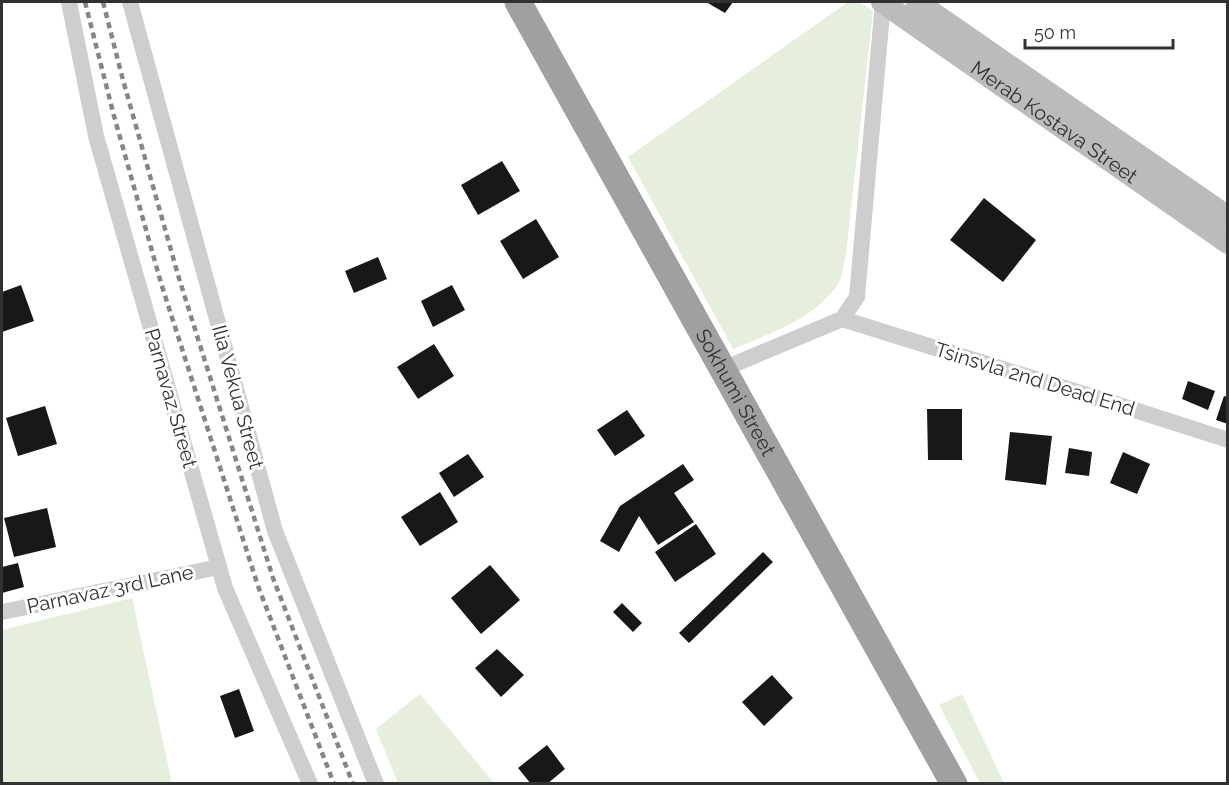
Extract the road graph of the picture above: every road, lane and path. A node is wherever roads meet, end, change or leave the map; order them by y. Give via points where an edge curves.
1 (69, 2) edge
2 (130, 2) edge
3 (518, 2) edge
4 (883, 2) edge
5 (917, 2) edge
6 (1227, 218) edge
7 (1227, 243) edge
8 (843, 319) junction
9 (723, 369) junction
10 (1227, 440) edge
11 (219, 567) junction
12 (2, 612) edge
13 (310, 783) edge
14 (376, 783) edge
15 (954, 783) edge

1 - 11 street, Parnavaz Street via 96,136
2 - 14 street, Ilia Vekua Street via 274,531
3 - 9 highway, Sokhumi Street
4 - 7 main road, Merab Kostava Street
4 - 8 street via 857,297
5 - 6 main road, Merab Kostava Street
8 - 9 street
8 - 10 street, Tsinsvla 2nd Dead End
9 - 15 highway, Sokhumi Street
11 - 12 street, Parnavaz 3rd Lane
11 - 13 street, Parnavaz Street

